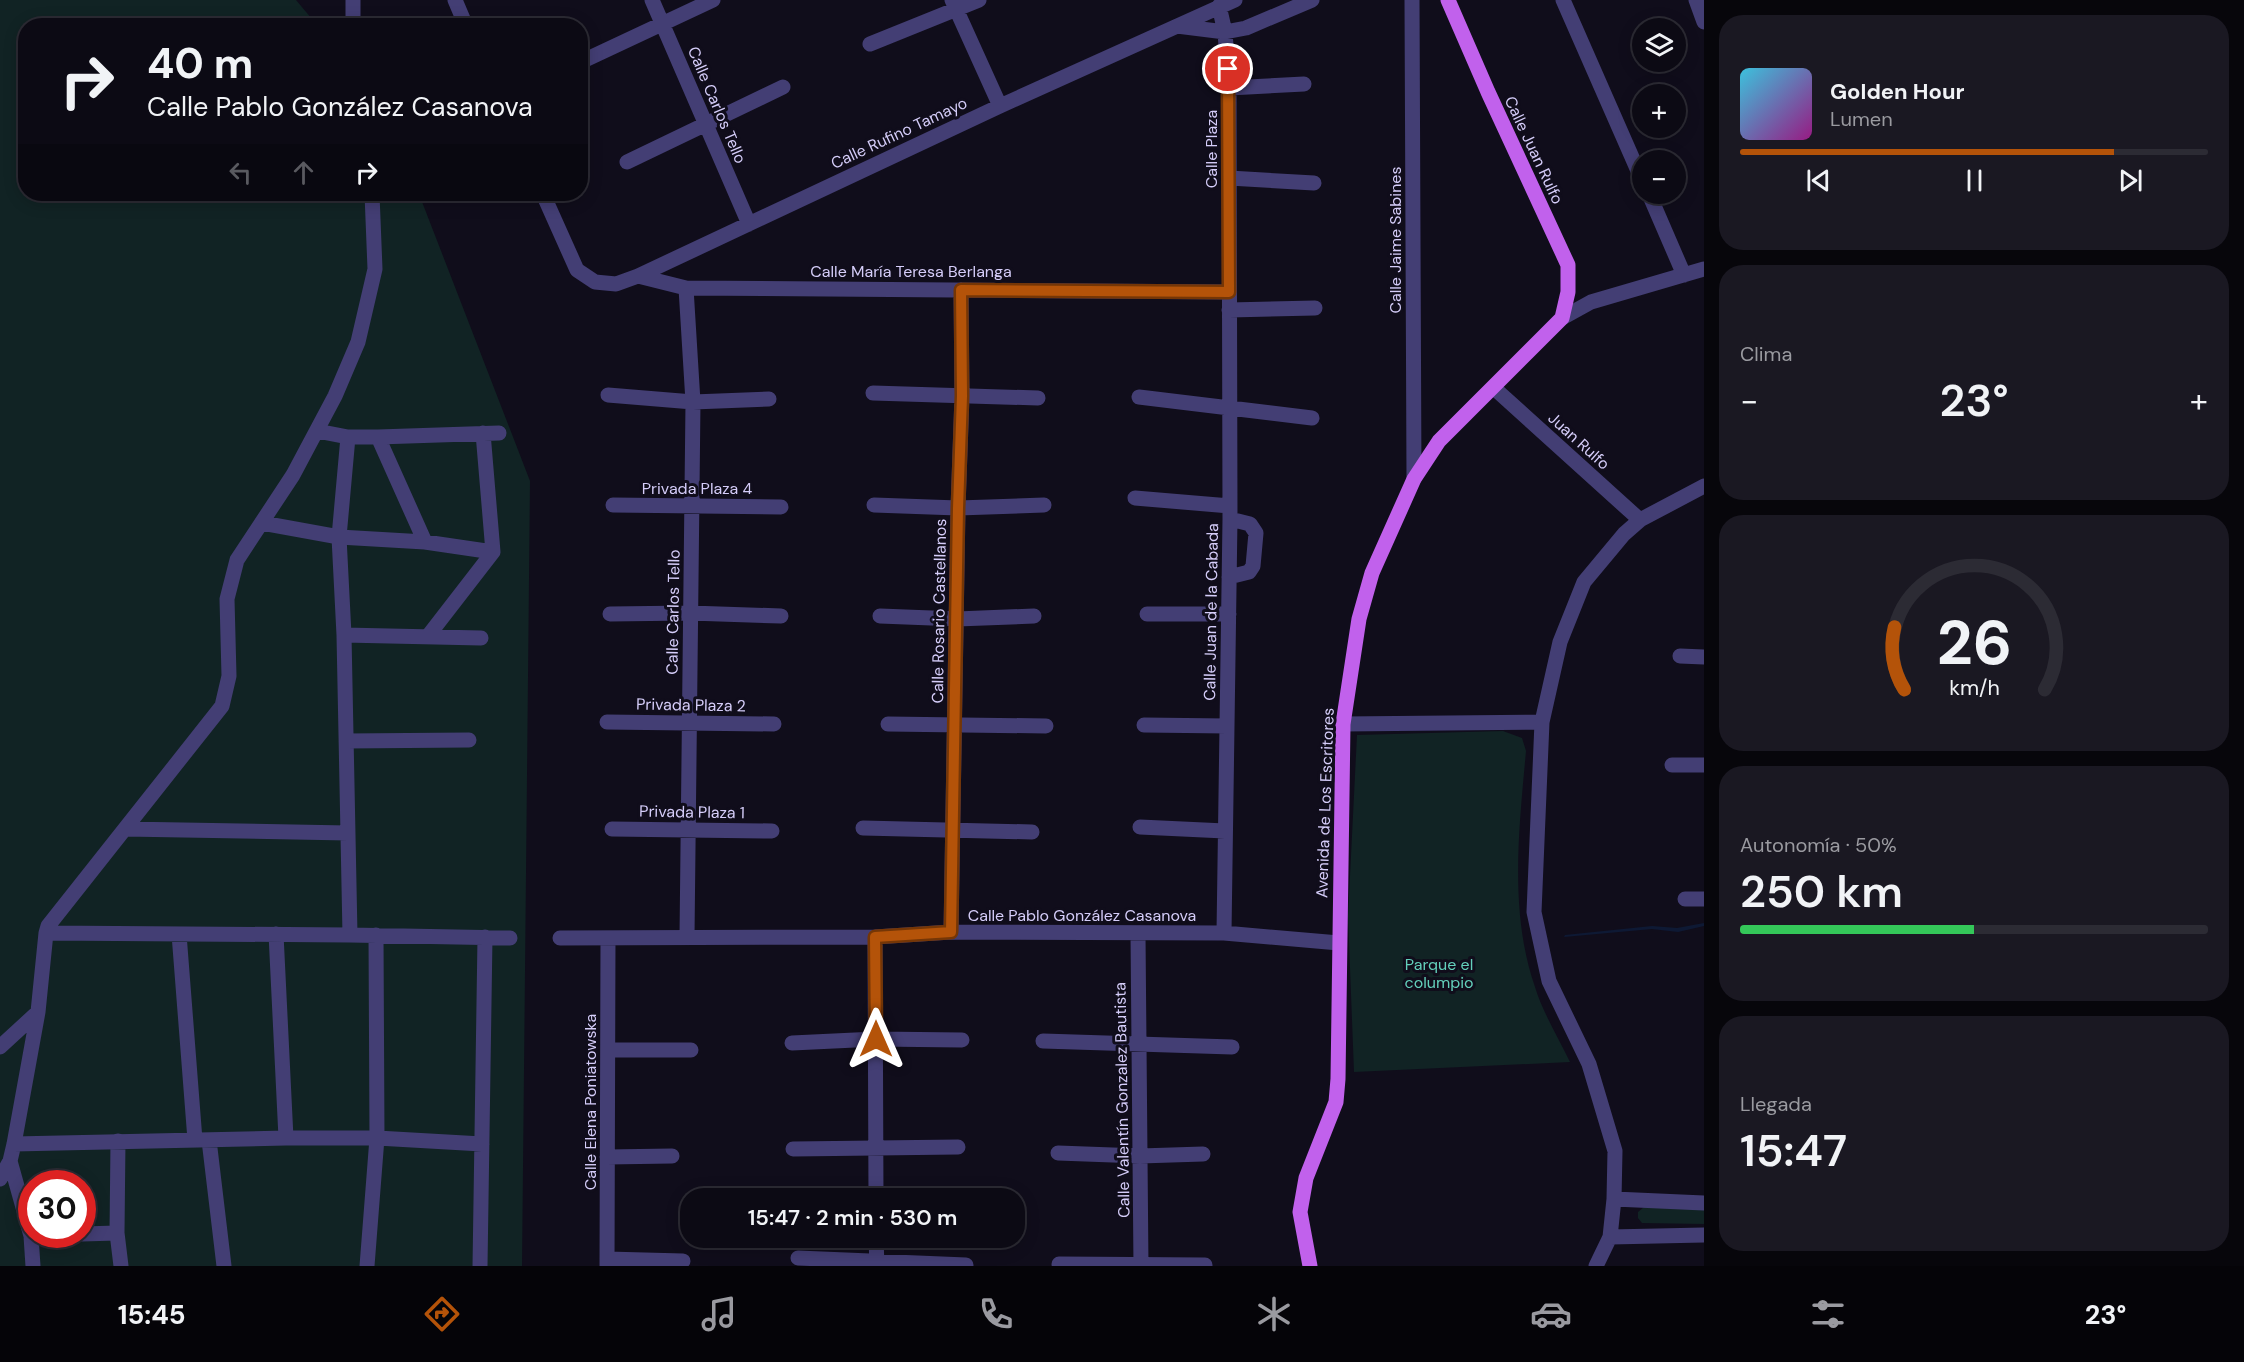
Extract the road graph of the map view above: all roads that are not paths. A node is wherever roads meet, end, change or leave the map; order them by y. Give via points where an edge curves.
1 (353, 0) edge
2 (455, 0) edge
3 (652, 0) edge
4 (713, 0) edge
5 (979, 0) edge
6 (1235, 0) edge
7 (1312, 0) edge
8 (1412, 0) edge
9 (1448, 0) edge
10 (1563, 0) edge
11 (1696, 0) edge
12 (954, 5) edge
13 (1219, 6) junction
14 (353, 18) edge
15 (463, 18) edge
16 (1704, 22) edge
17 (662, 23) junction
18 (1177, 26) junction
19 (1225, 32) junction
20 (870, 44) dead end
21 (588, 59) edge
22 (1304, 84) dead end
23 (783, 87) dead end
24 (1229, 88) junction
25 (1000, 106) junction
26 (706, 124) junction
27 (1632, 157) edge
28 (627, 162) dead end
29 (1229, 178) junction
30 (1314, 183) dead end
31 (372, 201) edge
32 (546, 201) edge
33 (1652, 204) edge
34 (749, 224) junction
35 (1704, 269) edge
36 (1684, 275) junction
37 (638, 276) junction
38 (686, 288) junction
39 (961, 290) junction
40 (1229, 292) junction
41 (1315, 308) dead end
42 (1229, 310) junction
43 (1562, 318) junction
44 (1494, 388) junction
45 (873, 393) dead end
46 (608, 395) dead end
47 (962, 396) junction
48 (1139, 397) dead end
49 (1038, 398) dead end
50 (769, 399) dead end
51 (693, 402) junction
52 (1230, 409) junction
53 (1312, 418) dead end
54 (316, 431) junction
55 (483, 433) junction
56 (499, 433) dead end
57 (348, 437) junction
58 (378, 437) junction
59 (1414, 479) junction
60 (1704, 486) edge
61 (1135, 498) dead end
62 (613, 505) dead end
63 (874, 505) dead end
64 (1044, 505) dead end
65 (692, 507) junction
66 (781, 507) dead end
67 (958, 508) junction
68 (1230, 513) junction
69 (1640, 520) junction
70 (262, 523) junction
71 (339, 537) junction
72 (425, 542) junction
73 (493, 552) junction
74 (1229, 577) junction
75 (690, 613) junction
76 (610, 614) dead end
77 (1147, 614) dead end
78 (1229, 614) junction
79 (781, 616) dead end
80 (880, 616) dead end
81 (1034, 616) dead end
82 (957, 619) junction
83 (344, 635) junction
84 (428, 636) junction
85 (480, 638) dead end
86 (1680, 656) dead end
87 (1704, 657) edge
88 (606, 722) dead end
89 (1542, 722) junction
90 (690, 723) junction
91 (774, 724) dead end
92 (888, 724) dead end
93 (1343, 724) junction
94 (1144, 725) dead end
95 (956, 726) junction
96 (1046, 726) dead end
97 (1227, 726) junction
98 (469, 740) dead end
99 (346, 741) junction
100 (1672, 765) dead end
101 (1704, 765) edge
102 (1140, 827) dead end
103 (863, 828) dead end
104 (612, 829) dead end
105 (687, 829) junction
106 (125, 830) junction
107 (954, 830) junction
108 (772, 831) dead end
109 (1225, 831) junction
110 (1032, 832) dead end
111 (348, 833) junction
112 (1685, 899) dead end
113 (1704, 899) edge
114 (951, 932) junction
115 (46, 933) junction
116 (1224, 933) junction
117 (179, 934) junction
118 (276, 934) junction
119 (1138, 934) junction
120 (350, 935) junction
121 (376, 935) junction
122 (485, 937) junction
123 (687, 937) junction
124 (875, 937) junction
125 (510, 938) dead end
126 (560, 938) dead end
127 (608, 938) junction
128 (1340, 943) junction
129 (38, 1012) junction
130 (876, 1039) junction
131 (962, 1040) dead end
132 (1043, 1041) dead end
133 (792, 1043) dead end
134 (1139, 1045) junction
135 (0, 1047) edge
136 (1232, 1047) dead end
137 (608, 1050) junction
138 (691, 1050) dead end
139 (286, 1138) junction
140 (377, 1138) junction
141 (202, 1140) junction
142 (118, 1142) junction
143 (14, 1144) junction
144 (482, 1144) junction
145 (958, 1147) dead end
146 (793, 1149) dead end
147 (876, 1149) junction
148 (1058, 1153) dead end
149 (1203, 1154) dead end
150 (672, 1156) dead end
151 (1140, 1156) junction
152 (608, 1157) junction
153 (10, 1161) junction
154 (0, 1179) edge
155 (876, 1188) edge
156 (18, 1190) edge
157 (1614, 1199) junction
158 (1704, 1203) edge
159 (117, 1233) junction
160 (96, 1234) edge
161 (1704, 1235) edge
162 (1610, 1238) junction
163 (32, 1248) edge
164 (876, 1248) edge
165 (798, 1258) dead end
166 (683, 1261) dead end
167 (607, 1262) edge
168 (877, 1264) edge
169 (1059, 1264) dead end
170 (966, 1265) edge
171 (1206, 1265) edge
172 (33, 1266) edge
173 (121, 1266) edge
174 (224, 1266) edge
175 (367, 1266) edge
176 (480, 1266) edge
177 (1141, 1266) edge
178 (1310, 1266) edge
179 (1596, 1266) edge

1 - 14 street
2 - 15 street
3 - 17 street, Calle Carlos Tello
4 - 17 street
5 - 12 street
6 - 13 street, Calle Rufino Tamayo
7 - 19 street via 1246,28
8 - 59 street, Calle Jaime Sabines
9 - 43 main road, Calle Juan Rulfo via 1568,265 1569,292
10 - 27 street
11 - 16 street
12 - 20 street
12 - 25 street
13 - 18 street, Calle Rufino Tamayo
13 - 19 street, Calle Plaza
17 - 21 street
17 - 26 street, Calle Carlos Tello
18 - 19 street
18 - 25 street, Calle Rufino Tamayo
19 - 24 street, Calle Plaza
22 - 24 street
23 - 26 street
24 - 29 street, Calle Plaza
25 - 34 street, Calle Rufino Tamayo
26 - 28 street
26 - 34 street, Calle Carlos Tello
29 - 30 street
29 - 40 street, Calle Plaza
31 - 54 street via 375,269 358,342
32 - 37 street, Calle María Teresa Berlanga via 577,270 595,282 616,284
33 - 36 street
34 - 37 street, Calle Rufino Tamayo
35 - 36 street, Avenida de Los Escritores
36 - 43 street, Avenida de Los Escritores via 1590,302
37 - 38 street, Calle María Teresa Berlanga
38 - 39 street, Calle María Teresa Berlanga
38 - 51 street, Calle Carlos Tello
39 - 40 street, Calle María Teresa Berlanga
39 - 47 street, Calle Rosario Castellanos
40 - 42 street, Calle Juan de la Cabada
41 - 42 street
42 - 52 street, Calle Juan de la Cabada
43 - 44 main road, Avenida de Los Escritores
44 - 59 main road, Avenida de Los Escritores via 1439,441
44 - 69 street, Juan Rulfo
45 - 47 street
46 - 51 street
47 - 49 street
47 - 67 street, Calle Rosario Castellanos
48 - 52 street
50 - 51 street
51 - 65 street, Calle Carlos Tello
52 - 53 street
52 - 68 street, Calle Juan de la Cabada
54 - 57 street
54 - 70 street
55 - 56 street
55 - 58 street
55 - 73 street
57 - 58 street
57 - 71 street
58 - 72 street
59 - 93 main road, Avenida de Los Escritores via 1372,573 1359,620
60 - 69 street
61 - 68 street
62 - 65 street, Privada Plaza 4
63 - 67 street
64 - 67 street
65 - 66 street, Privada Plaza 4
65 - 75 street, Calle Carlos Tello
67 - 82 street, Calle Rosario Castellanos
68 - 74 street, Calle Juan de la Cabada
68 - 74 street via 1250,524 1256,533 1253,566 1249,572
69 - 89 street via 1623,534 1584,582 1560,642
70 - 71 street
70 - 106 street via 237,560 227,599 229,676 222,706
71 - 72 street
71 - 83 street
72 - 73 street
73 - 84 street
74 - 78 street, Calle Juan de la Cabada
75 - 76 street
75 - 79 street
75 - 90 street, Calle Carlos Tello
77 - 78 street
78 - 97 street, Calle Juan de la Cabada
80 - 82 street
81 - 82 street
82 - 95 street, Calle Rosario Castellanos
83 - 84 street
83 - 99 street
84 - 85 street
86 - 87 street
88 - 90 street, Privada Plaza 2
89 - 93 street
89 - 157 street via 1534,912 1549,981 1589,1064 1615,1151
90 - 91 street, Privada Plaza 2
90 - 105 street, Calle Carlos Tello
92 - 95 street
93 - 128 main road, Avenida de Los Escritores
94 - 97 street
95 - 96 street
95 - 107 street, Calle Rosario Castellanos
97 - 109 street, Calle Juan de la Cabada
98 - 99 street
99 - 111 street
100 - 101 street
102 - 109 street
103 - 107 street
104 - 105 street, Privada Plaza 1
105 - 108 street, Privada Plaza 1
105 - 123 street, Calle Carlos Tello
106 - 111 street
106 - 115 street
107 - 110 street
107 - 114 street, Calle Rosario Castellanos
109 - 116 street, Calle Juan de la Cabada
111 - 120 street
112 - 113 street
114 - 119 street, Calle Pablo González Casanova
114 - 124 street, Calle Pablo González Casanova
115 - 117 street
115 - 129 street
116 - 119 street, Calle Pablo González Casanova
116 - 128 street, Calle Pablo González Casanova
117 - 118 street
117 - 141 street
118 - 120 street
118 - 139 street
119 - 134 street, Calle Valentín Gonzalez Bautista
120 - 121 street
121 - 122 street
121 - 140 street
122 - 125 street
122 - 144 street
123 - 124 street, Calle Pablo González Casanova
123 - 127 street, Calle Pablo González Casanova
124 - 130 street
126 - 127 street, Calle Pablo González Casanova
127 - 137 street, Calle Elena Poniatowska
128 - 178 main road, Avenida de Los Escritores via 1336,1102 1306,1178 1300,1212
129 - 135 street
129 - 143 street
130 - 131 street
130 - 133 street
130 - 147 street
132 - 134 street
134 - 136 street
134 - 151 street, Calle Valentín Gonzalez Bautista
137 - 138 street
137 - 152 street, Calle Elena Poniatowska
139 - 140 street
139 - 141 street
140 - 144 street
140 - 175 street
141 - 142 street
141 - 174 street
142 - 143 street
142 - 159 street
143 - 153 street
144 - 176 street
145 - 147 street
146 - 147 street
147 - 155 street
148 - 151 street
149 - 151 street
150 - 152 street
151 - 177 street, Calle Valentín Gonzalez Bautista
152 - 167 street, Calle Elena Poniatowska
153 - 154 street
153 - 156 street
157 - 158 street
157 - 162 street
159 - 160 street
159 - 173 street
161 - 162 street
162 - 179 street
163 - 172 street
164 - 168 street
165 - 168 street
166 - 167 street
168 - 170 street
169 - 177 street
171 - 177 street

